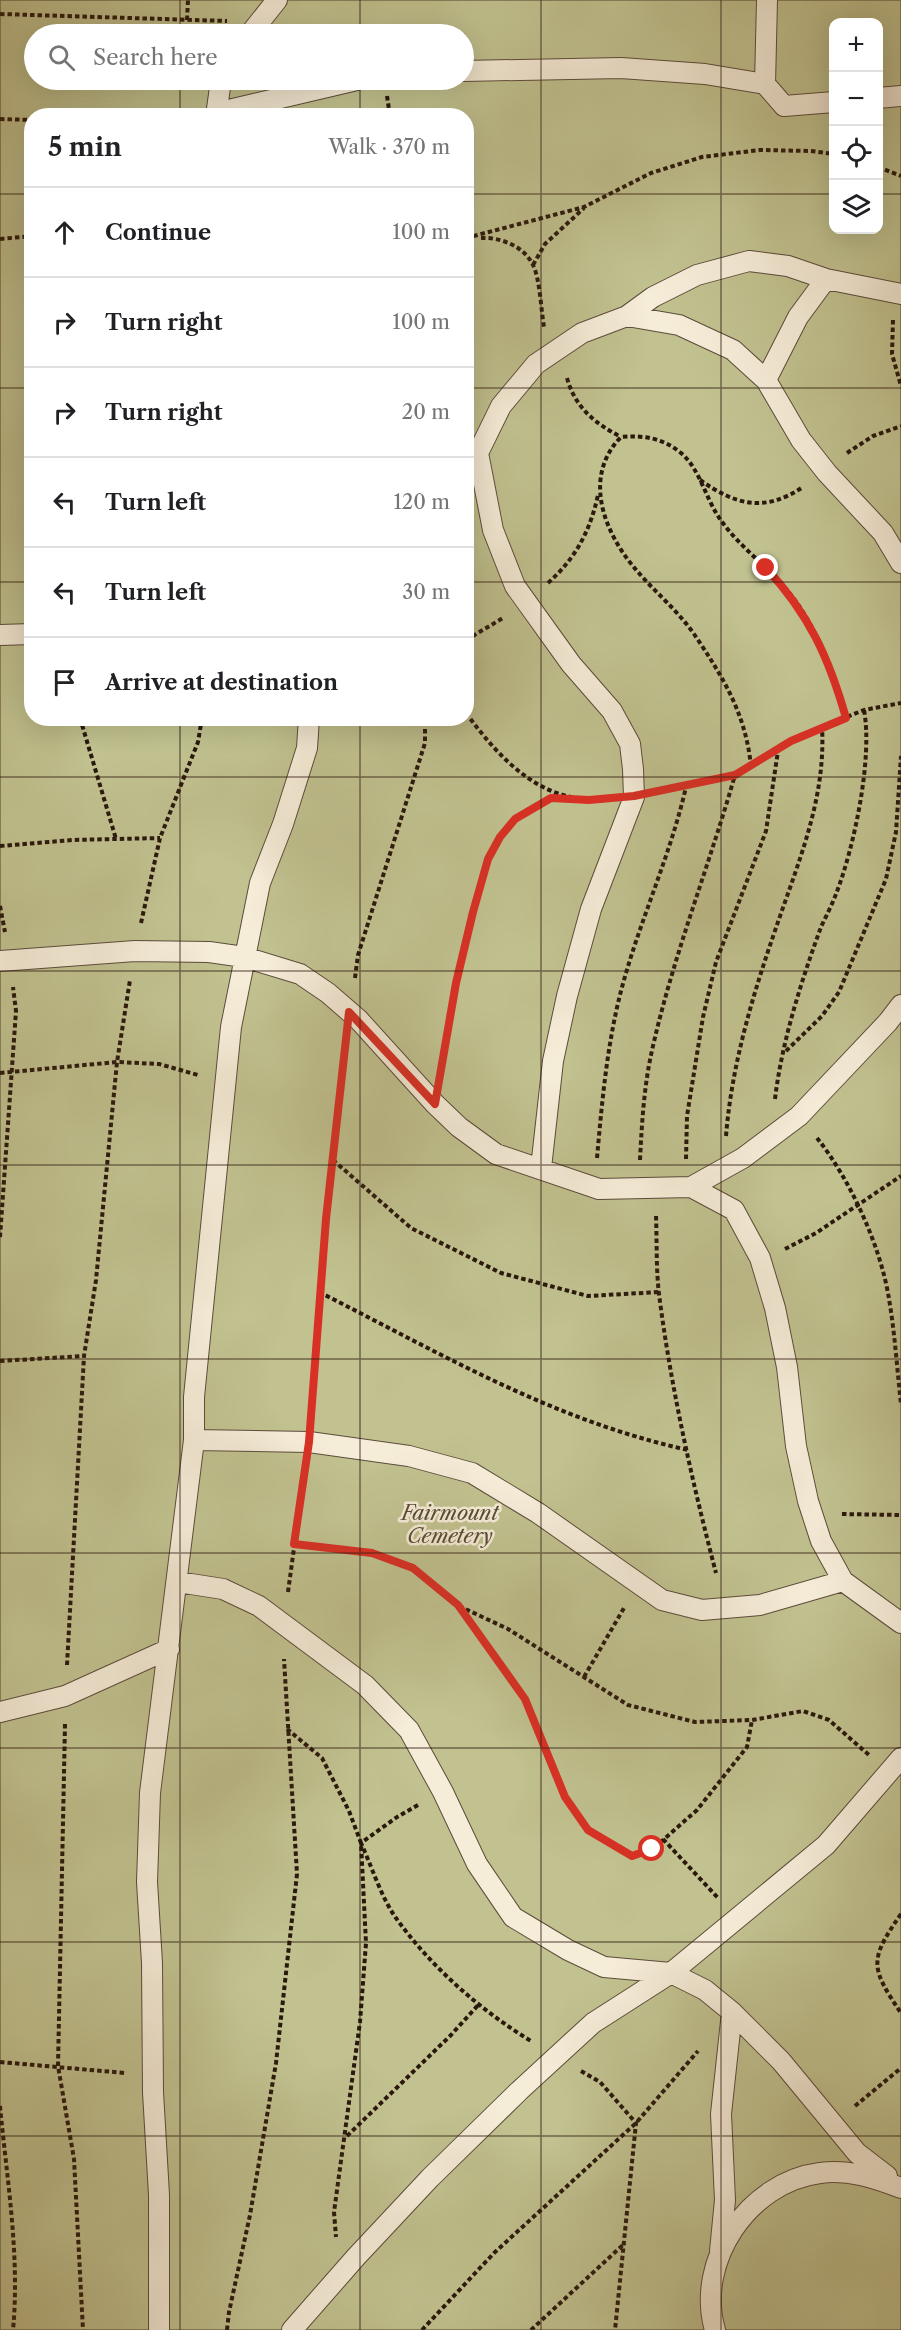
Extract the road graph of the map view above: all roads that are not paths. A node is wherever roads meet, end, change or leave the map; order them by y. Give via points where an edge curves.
1 (277, 0) edge
2 (767, 0) edge
3 (249, 24) edge
4 (474, 71) edge
5 (765, 84) junction
6 (220, 90) edge
7 (316, 90) edge
8 (901, 96) edge
9 (883, 98) edge
10 (829, 102) edge
11 (217, 108) edge
12 (241, 108) edge
13 (826, 279) junction
14 (901, 294) edge
15 (627, 316) junction
16 (766, 380) junction
17 (474, 454) edge
18 (474, 465) edge
19 (901, 563) edge
20 (24, 634) edge
21 (0, 635) edge
22 (308, 726) edge
23 (244, 957) junction
24 (5, 961) edge
25 (901, 1005) edge
26 (541, 1168) junction
27 (691, 1187) junction
28 (194, 1440) junction
29 (843, 1581) junction
30 (178, 1582) junction
31 (901, 1623) edge
32 (170, 1649) junction
33 (0, 1712) edge
34 (896, 1765) edge
35 (671, 1973) junction
36 (732, 2012) junction
37 (901, 2187) edge
38 (720, 2251) junction
39 (159, 2330) edge
40 (292, 2330) edge
41 (716, 2330) edge

1 - 3 lane
2 - 5 lane
4 - 5 lane via 621,68 705,74
5 - 10 lane via 784,106
6 - 11 lane
7 - 12 lane
8 - 9 lane
13 - 14 lane
13 - 15 lane via 788,266 749,261 698,275 653,297
13 - 16 lane via 793,326
15 - 16 lane via 679,325 733,350
15 - 17 lane via 582,333 536,364 501,406
16 - 19 lane via 801,440 883,533
18 - 26 lane via 515,586 571,664 612,711 630,744 634,796 591,909 567,996 552,1061
20 - 21 lane
22 - 23 lane via 307,748 260,883
23 - 24 lane via 209,952 135,951
23 - 26 lane via 300,974 349,1012 459,1127 496,1154
23 - 28 lane via 231,1027 194,1397
25 - 27 lane via 799,1116 743,1158
26 - 27 lane via 599,1189
27 - 29 lane via 734,1210 760,1258 787,1367 796,1446 808,1501 821,1541
28 - 29 lane via 309,1442 409,1456 472,1473 538,1513 663,1600 692,1608 760,1605
28 - 30 lane
29 - 31 lane
30 - 32 lane
30 - 35 lane via 223,1589 259,1606 365,1685 409,1730 477,1864 513,1917 604,1966
32 - 33 lane via 65,1696
32 - 39 lane via 149,1815 147,1882 159,2195
34 - 35 lane via 826,1845
35 - 36 lane via 705,1990
35 - 40 lane via 593,2023 557,2056 430,2178
36 - 37 lane via 781,2061 857,2153
36 - 38 lane via 721,2114 724,2200
37 - 38 lane via 864,2174 820,2173 778,2186 744,2214
38 - 41 lane via 711,2284

